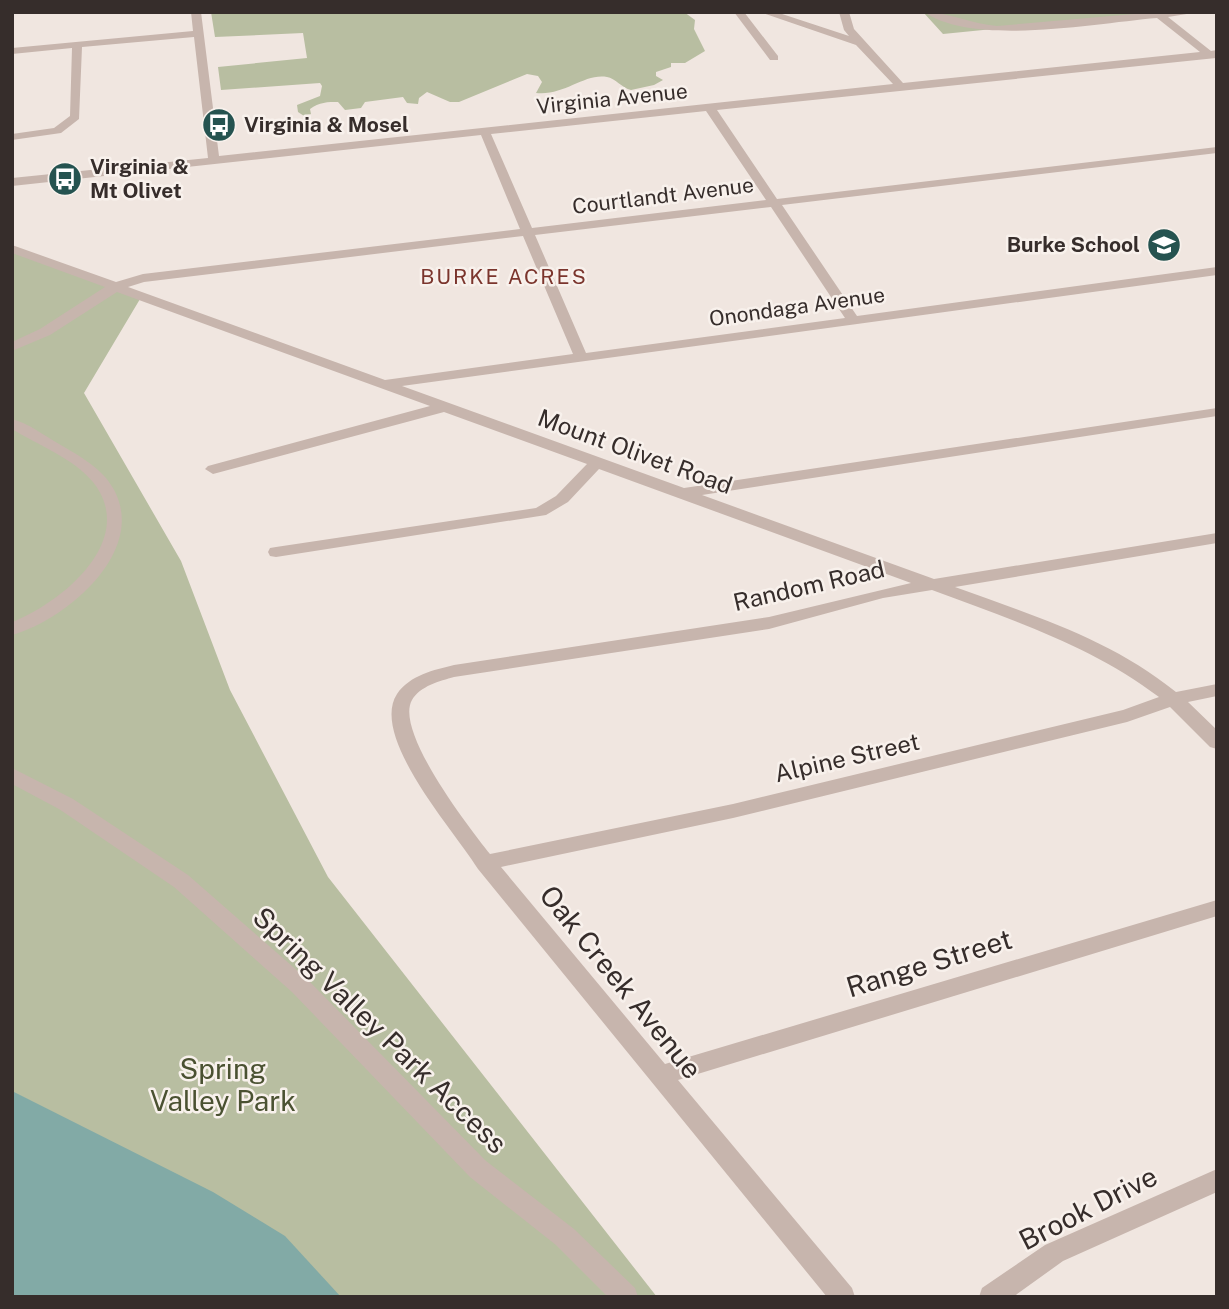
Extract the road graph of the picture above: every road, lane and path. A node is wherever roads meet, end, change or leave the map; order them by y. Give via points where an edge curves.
1 (196, 12) edge
2 (739, 12) edge
3 (765, 12) edge
4 (845, 12) edge
5 (929, 12) edge
6 (1194, 12) edge
7 (1160, 16) junction
8 (199, 33) junction
9 (860, 43) junction
10 (77, 45) junction
11 (12, 51) edge
12 (1214, 56) edge
13 (774, 58) dead end
14 (901, 87) junction
15 (710, 107) junction
16 (485, 132) junction
17 (12, 137) edge
18 (1217, 150) edge
19 (214, 160) junction
20 (12, 183) edge
21 (774, 202) junction
22 (527, 232) junction
23 (12, 248) edge
24 (1217, 271) edge
25 (115, 285) junction
26 (853, 320) junction
27 (12, 347) edge
28 (581, 358) junction
29 (383, 385) junction
30 (444, 407) junction
31 (1217, 412) edge
32 (12, 423) edge
33 (597, 463) junction
34 (214, 469) dead end
35 (680, 493) junction
36 (1217, 538) edge
37 (276, 552) dead end
38 (937, 585) junction
39 (12, 629) edge
40 (415, 687) joint
41 (1217, 690) edge
42 (1173, 699) junction
43 (1217, 742) edge
44 (12, 775) edge
45 (485, 863) junction
46 (1217, 908) edge
47 (659, 1076) junction
48 (1217, 1180) edge
49 (625, 1297) edge
50 (843, 1297) edge
51 (991, 1297) edge

1 - 8 street
2 - 13 street
3 - 9 street
4 - 9 street via 849,30
5 - 7 street via 971,27 997,29
6 - 7 street
7 - 12 street
8 - 10 street
8 - 19 street
9 - 14 street
10 - 11 street
10 - 17 street via 75,117 63,128
12 - 14 street, Virginia Avenue
14 - 15 street, Virginia Avenue
15 - 16 street, Virginia Avenue
15 - 21 street
16 - 19 street, Virginia Avenue
16 - 22 street
18 - 21 street, Courtlandt Avenue
19 - 20 street, Virginia Avenue
21 - 22 street, Courtlandt Avenue
21 - 26 street
22 - 25 street, Courtlandt Avenue
22 - 28 street
23 - 25 street, Mount Olivet Road
24 - 26 street, Onondaga Avenue
25 - 27 street via 39,337
25 - 29 street, Mount Olivet Road
26 - 28 street, Onondaga Avenue
28 - 29 street, Onondaga Avenue
29 - 30 street, Mount Olivet Road
30 - 33 street, Mount Olivet Road
30 - 34 street
31 - 35 street
32 - 39 street via 92,474 107,493 113,519 108,549 91,577 58,607
33 - 35 street, Mount Olivet Road
33 - 37 street via 562,499 540,512
35 - 38 street, Mount Olivet Road
36 - 38 street, Random Road
38 - 40 street, Random Road via 883,593 769,623 454,671
38 - 42 street, Mount Olivet Road via 1086,642 1152,681
40 - 45 street, Oak Creek Avenue via 401,706 410,745 447,812
41 - 42 street, Alpine Street
42 - 43 street, Mount Olivet Road
42 - 45 street, Alpine Street via 1127,716 774,801
44 - 49 street, Spring Valley Park Access via 76,811 181,881 300,986 478,1169 565,1237
45 - 47 street, Oak Creek Avenue
46 - 47 street, Range Street
47 - 50 street, Oak Creek Avenue
48 - 51 street, Brook Drive via 1054,1253

